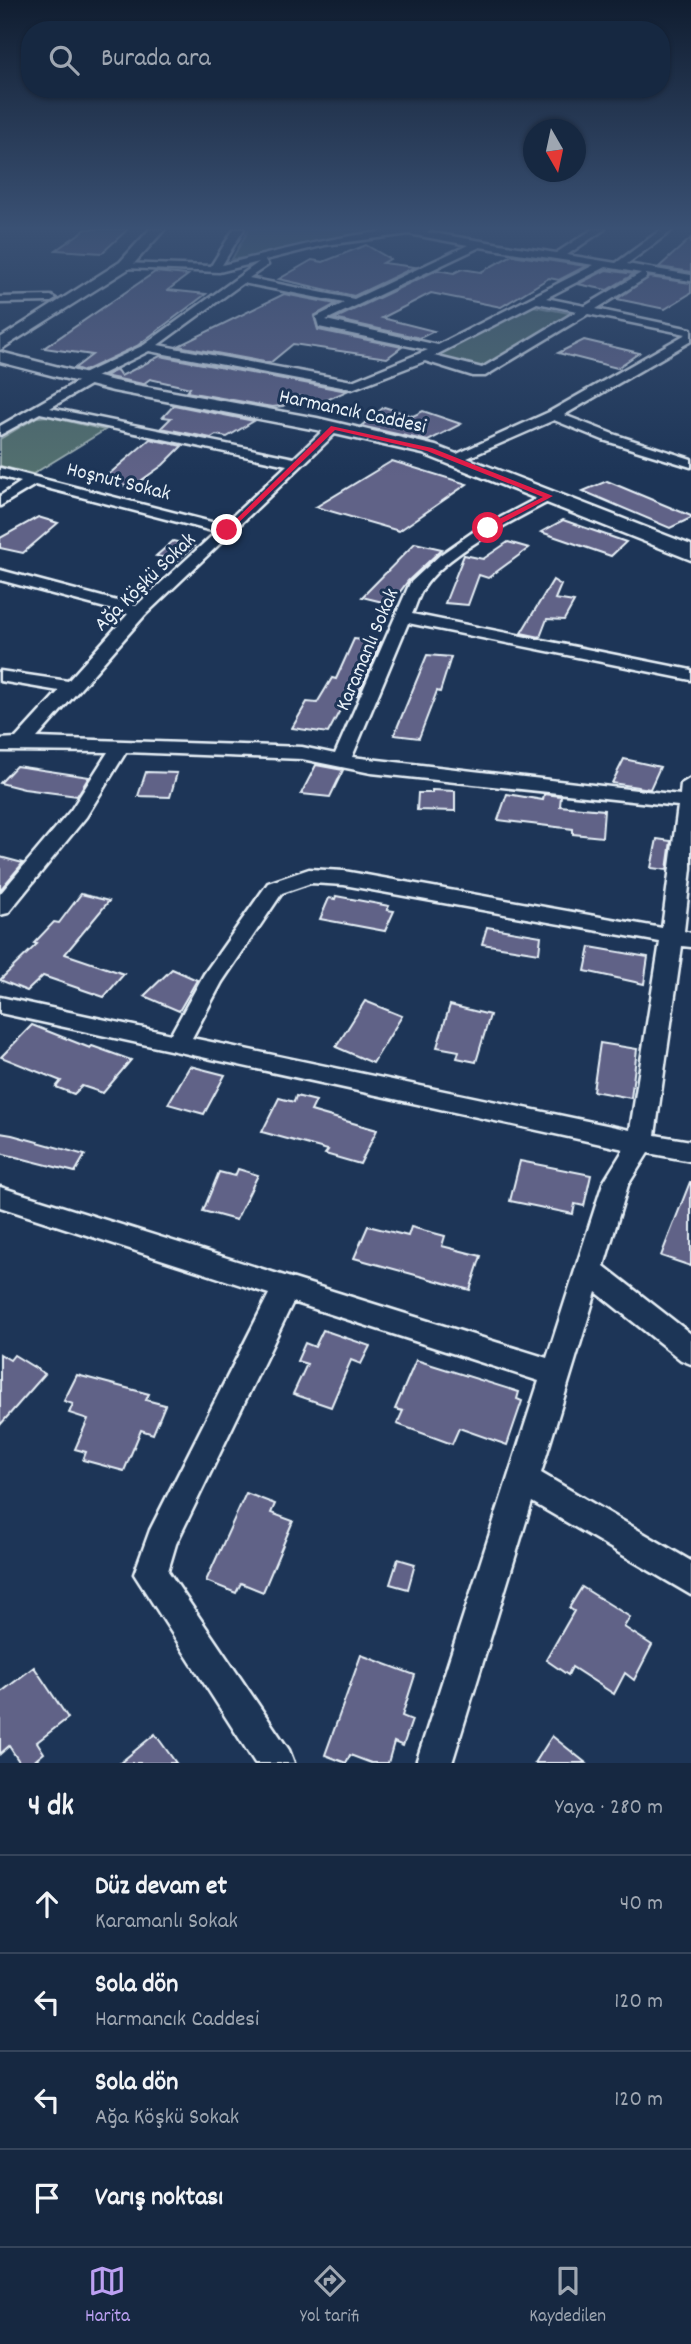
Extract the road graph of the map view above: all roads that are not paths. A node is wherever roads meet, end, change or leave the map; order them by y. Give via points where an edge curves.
1 (31, 311) edge
2 (53, 311) edge
3 (198, 311) edge
4 (336, 311) edge
5 (510, 311) edge
6 (584, 311) edge
7 (592, 311) edge
8 (0, 330) edge
9 (691, 334) edge
10 (0, 345) edge
11 (148, 347) junction
12 (438, 349) junction
13 (0, 357) edge
14 (424, 357) junction
15 (0, 365) edge
16 (34, 365) junction
17 (87, 379) junction
18 (38, 409) junction
19 (554, 415) junction
20 (334, 428) junction
21 (0, 431) edge
22 (453, 458) junction
23 (297, 463) junction
24 (691, 463) edge
25 (0, 472) edge
26 (33, 480) junction
27 (549, 496) junction
28 (0, 502) edge
29 (227, 530) junction
30 (691, 553) edge
31 (0, 575) edge
32 (139, 611) junction
33 (402, 617) junction
34 (691, 675) edge
35 (0, 676) edge
36 (70, 687) junction
37 (22, 743) junction
38 (0, 745) edge
39 (120, 747) junction
40 (341, 761) junction
41 (690, 796) edge
42 (0, 908) edge
43 (682, 939) edge
44 (0, 1005) edge
45 (177, 1044) junction
46 (641, 1143) junction
47 (691, 1151) edge
48 (3, 1201) edge
49 (589, 1270) junction
50 (286, 1288) junction
51 (691, 1351) edge
52 (556, 1374) junction
53 (523, 1479) junction
54 (691, 1579) edge
55 (276, 1763) edge
56 (434, 1763) edge

1 - 8 main road
2 - 10 main road
3 - 11 street
4 - 12 street via 320,319 323,325
5 - 12 street
6 - 14 street via 485,372
7 - 9 street
9 - 19 street
11 - 14 street via 352,385
11 - 17 street
12 - 14 street
13 - 16 main road
15 - 16 main road
16 - 17 main road, Harmancık Caddesi
17 - 18 street
17 - 20 main road, Harmancık Caddesi
18 - 21 street
18 - 23 street
19 - 22 street
19 - 24 street
20 - 22 main road, Harmancık Caddesi
20 - 23 street, Ağa Köşkü Sokak
22 - 27 main road, Harmancık Caddesi
23 - 29 street, Ağa Köşkü Sokak
25 - 26 street, Hoşnut Sokak
26 - 28 street
26 - 29 street, Hoşnut Sokak
27 - 30 main road, Harmancık Caddesi
27 - 33 street, Karamanlı Sokak via 488,528 433,568 416,586
29 - 32 street, Ağa Köşkü Sokak
31 - 32 street
32 - 36 street, Ağa Köşkü Sokak
33 - 34 street
33 - 40 street, Karamanlı Sokak
35 - 36 street
36 - 37 street, Ağa Köşkü Sokak
37 - 38 street
37 - 39 street
39 - 40 street via 302,753
39 - 42 street via 79,813
40 - 41 street
41 - 43 street
43 - 45 street via 344,878 309,876 275,888 212,979
43 - 46 street
44 - 45 street
45 - 46 street
46 - 47 street
46 - 49 street via 616,1183
48 - 50 street
49 - 51 street
49 - 52 street
50 - 52 street
50 - 55 street via 161,1541 151,1574
52 - 53 street
53 - 54 street
53 - 56 street

